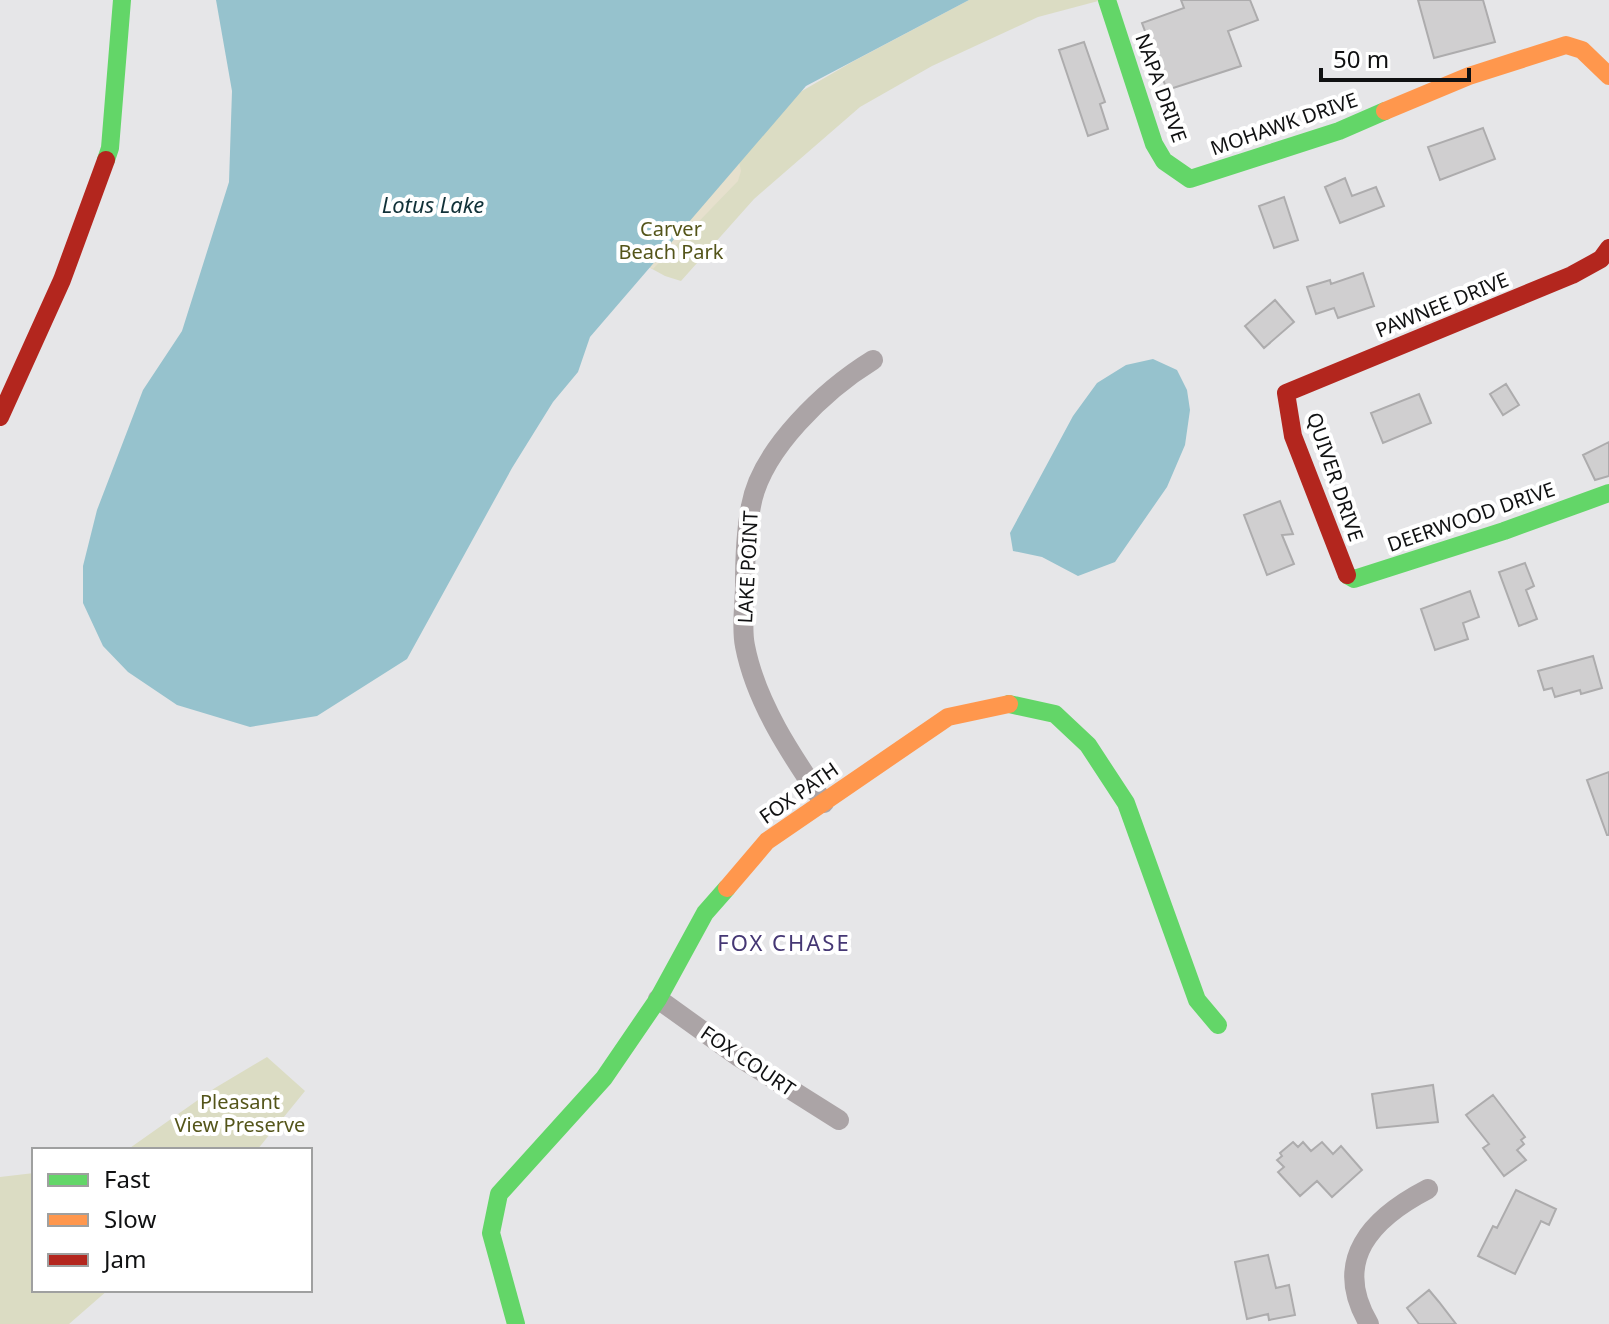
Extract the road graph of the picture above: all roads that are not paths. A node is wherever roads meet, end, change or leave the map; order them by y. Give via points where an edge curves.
1 (122, 0) edge
2 (1107, 0) edge
3 (1609, 76) edge
4 (1190, 179) joint
5 (1609, 248) edge
6 (873, 360) dead end
7 (1286, 393) joint
8 (0, 417) edge
9 (1609, 493) edge
10 (1346, 575) joint
11 (824, 803) junction
12 (658, 999) junction
13 (1218, 1025) dead end
14 (839, 1120) dead end
15 (1428, 1189) dead end
16 (516, 1324) edge
17 (1369, 1324) edge

1 - 8 street via 110,148 62,280
2 - 4 street, NAPA DRIVE via 1154,144 1164,161
3 - 4 street, MOHAWK DRIVE via 1582,50 1566,45 1469,76 1339,131
5 - 7 street, PAWNEE DRIVE via 1601,259 1572,275
6 - 11 street, LAKE POINT via 843,378 772,454 751,504 745,644 792,757
7 - 10 street, QUIVER DRIVE via 1293,436
9 - 10 street, DEERWOOD DRIVE via 1354,579
11 - 12 street, FOX PATH via 767,841 705,913
11 - 13 street, FOX PATH via 948,717 1007,704 1055,714 1088,745 1126,803 1197,1000
12 - 14 street, FOX COURT
12 - 16 street, FOX PATH via 604,1078 499,1194 491,1233
15 - 17 street via 1396,1205 1363,1244 1353,1285

